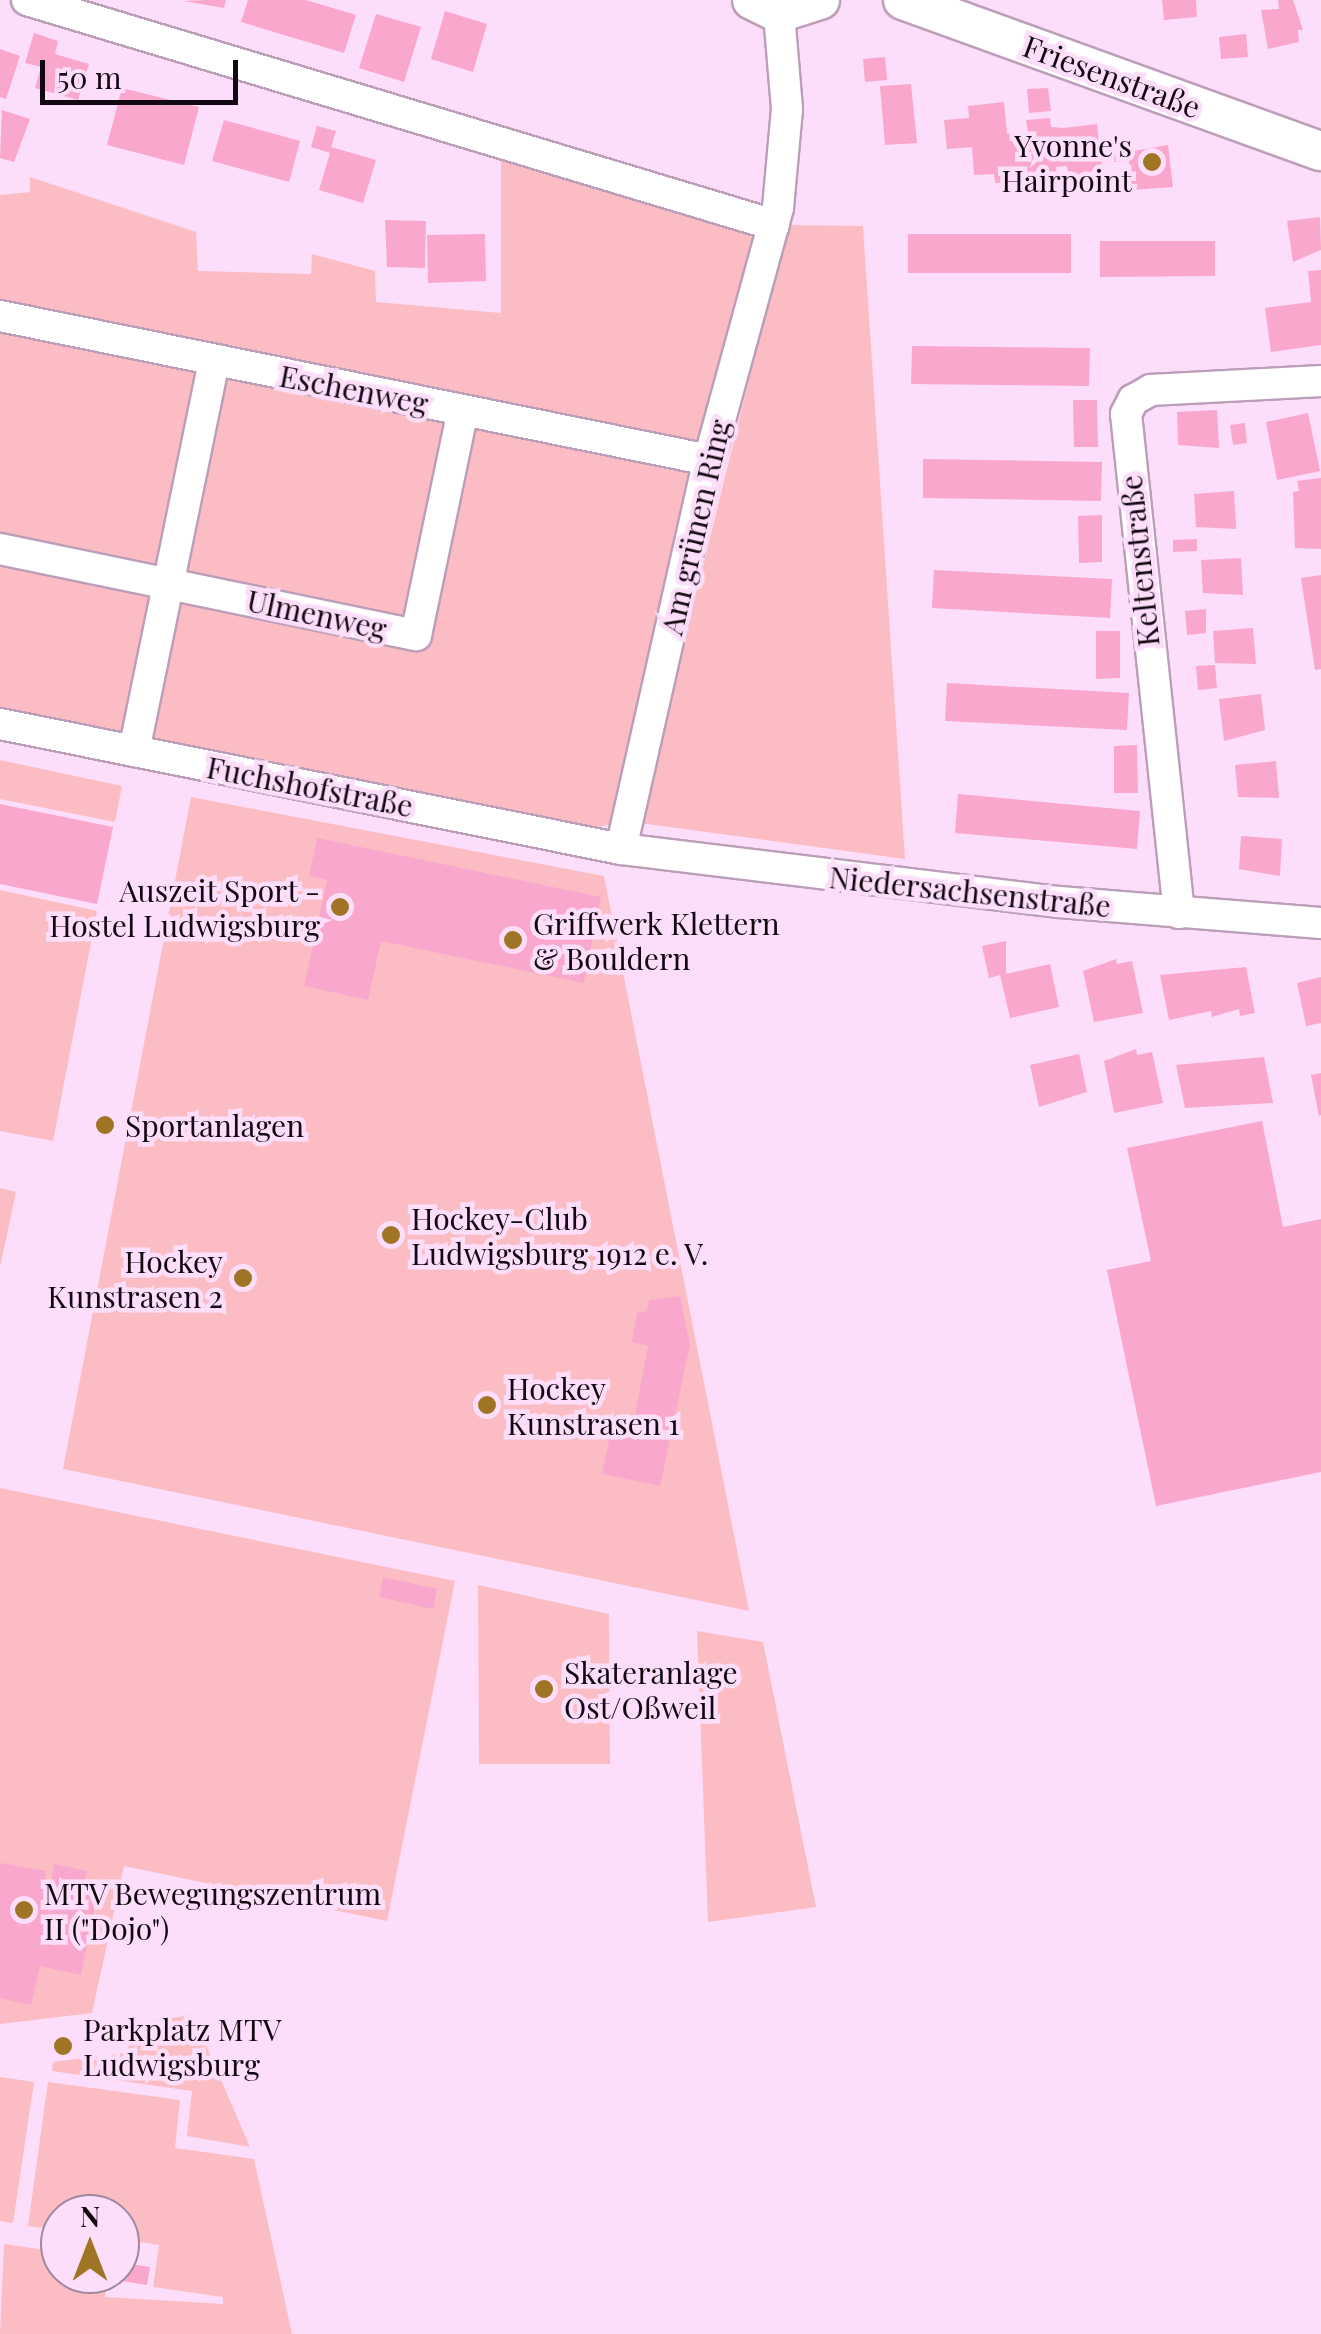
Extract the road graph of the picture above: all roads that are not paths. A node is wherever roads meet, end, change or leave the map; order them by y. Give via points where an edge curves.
1 (27, 0) edge
2 (820, 0) edge
3 (903, 0) edge
4 (766, 6) edge
5 (1321, 151) edge
6 (776, 216) junction
7 (0, 316) edge
8 (214, 360) junction
9 (1321, 381) edge
10 (463, 411) junction
11 (709, 460) junction
12 (0, 549) edge
13 (170, 584) junction
14 (0, 724) edge
15 (134, 750) junction
16 (620, 849) junction
17 (1179, 913) junction
18 (1321, 923) edge

1 - 6 street via 464,137
2 - 4 main road
3 - 5 main road, Friesenstraße
4 - 6 street, Am grünen Ring via 787,108
6 - 11 street, Am grünen Ring
7 - 8 street, Eschenweg
8 - 10 street, Eschenweg
8 - 13 street
9 - 17 street, Keltenstraße via 1151,390 1133,400 1126,414
10 - 11 street, Eschenweg
10 - 13 street, Ulmenweg via 416,635
11 - 16 street, Am grünen Ring
12 - 13 street, Ulmenweg
13 - 15 street
14 - 15 street, Fuchshofstraße
15 - 16 street, Fuchshofstraße
16 - 17 street, Niedersachsenstraße
17 - 18 street, Niedersachsenstraße

